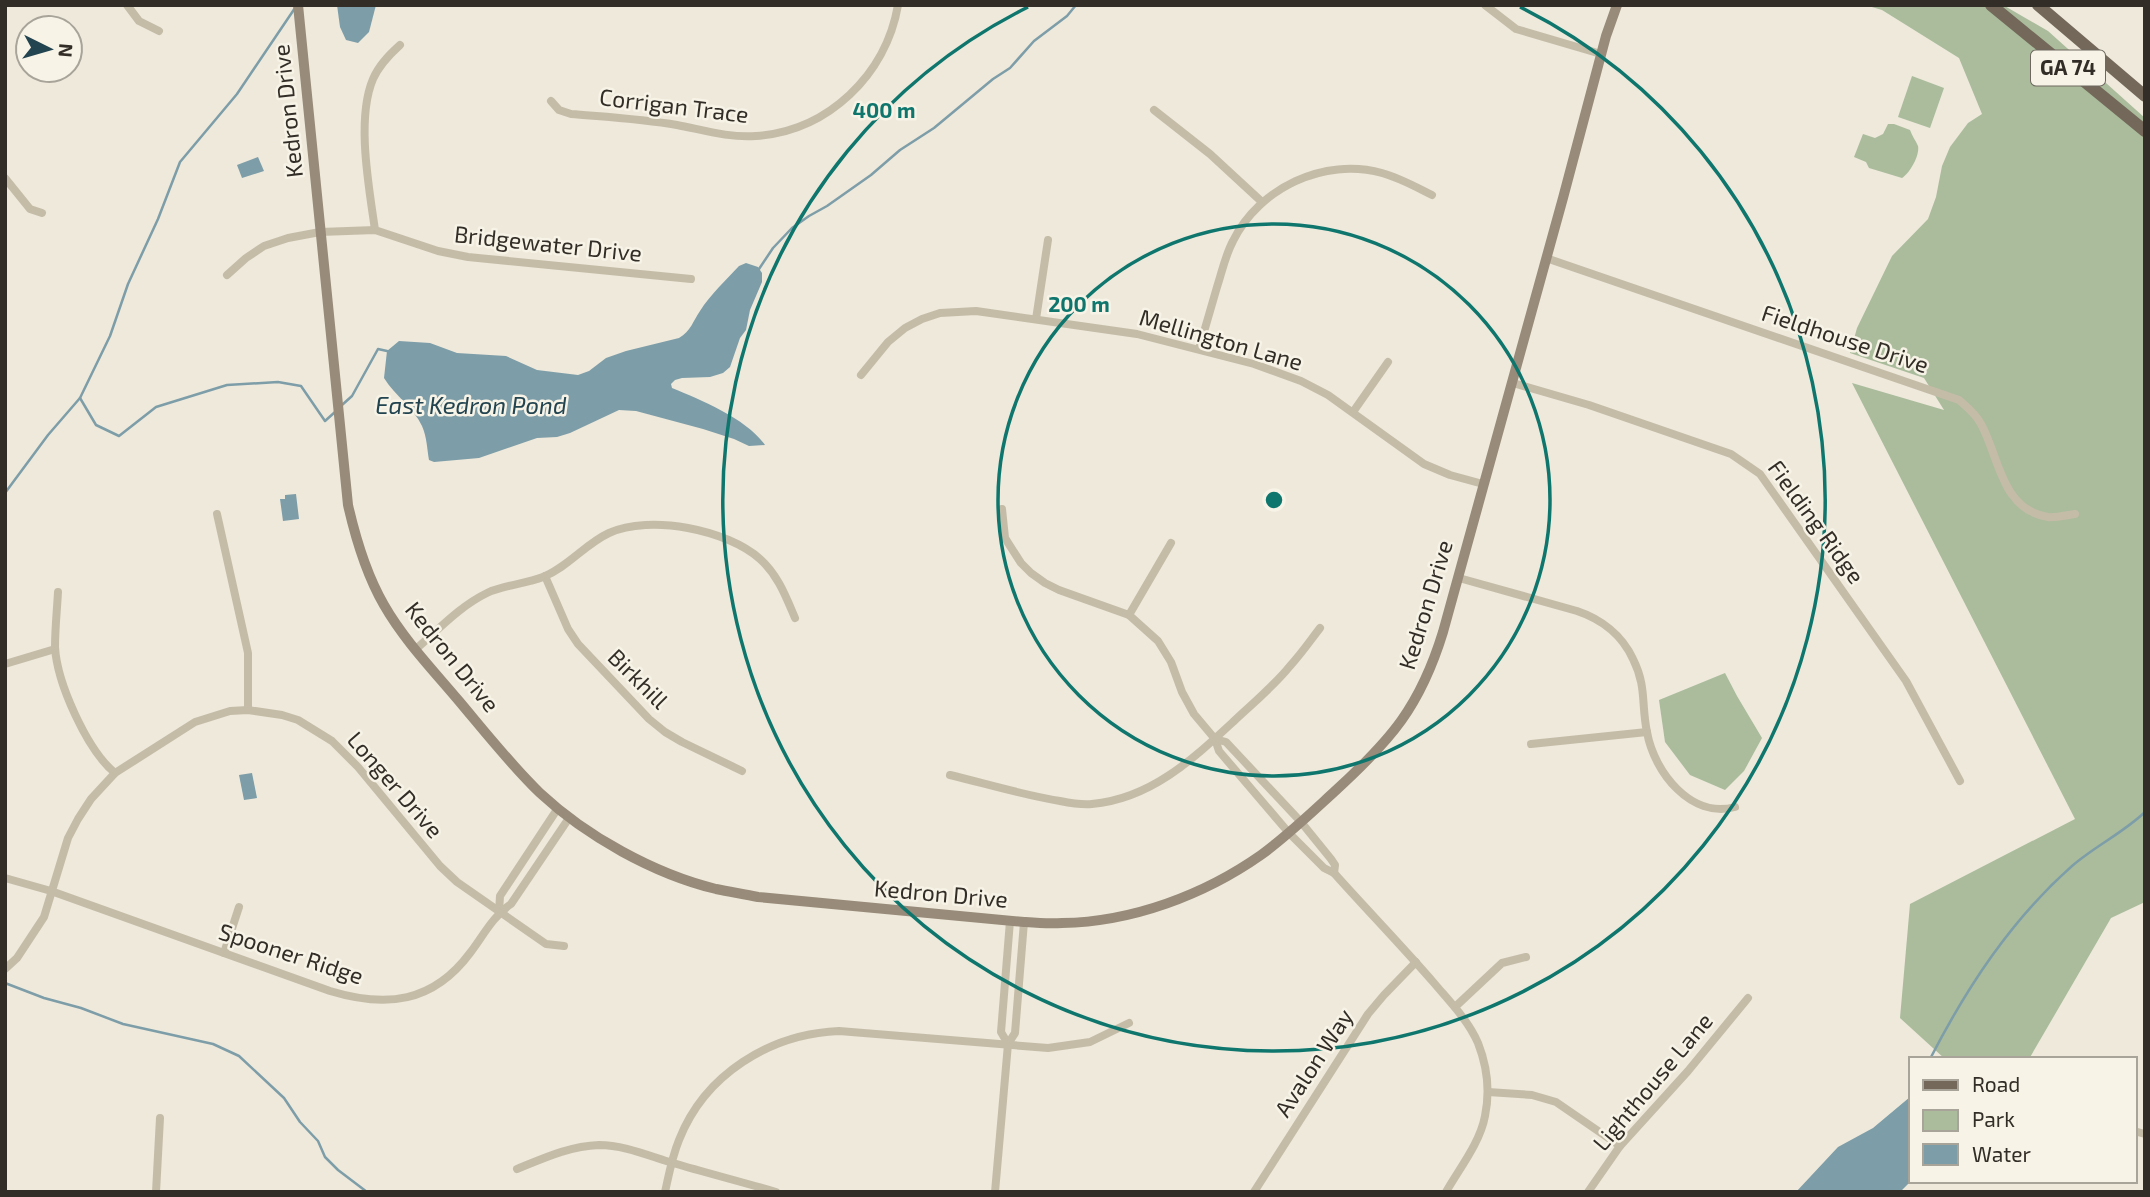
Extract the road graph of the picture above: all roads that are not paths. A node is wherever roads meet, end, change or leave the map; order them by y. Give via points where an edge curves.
1 (127, 5) edge
2 (898, 5) edge
3 (1485, 5) edge
4 (1617, 5) edge
5 (1991, 5) edge
6 (2038, 5) edge
7 (299, 9) edge
8 (159, 31) dead end
9 (400, 45) dead end
10 (1601, 54) junction
11 (2145, 96) edge
12 (551, 102) dead end
13 (1154, 110) dead end
14 (2145, 131) edge
15 (5, 178) edge
16 (1432, 195) dead end
17 (1262, 202) junction
18 (42, 213) dead end
19 (375, 230) junction
20 (320, 232) junction
21 (1048, 240) dead end
22 (1546, 258) junction
23 (227, 275) dead end
24 (691, 279) dead end
25 (1036, 319) junction
26 (1199, 349) junction
27 (1388, 362) dead end
28 (861, 375) dead end
29 (1513, 383) junction
30 (1353, 412) junction
31 (1483, 484) junction
32 (1002, 509) dead end
33 (217, 514) dead end
34 (2075, 514) dead end
35 (1171, 543) dead end
36 (545, 576) junction
37 (1459, 578) junction
38 (58, 592) dead end
39 (1129, 615) junction
40 (795, 618) dead end
41 (1320, 628) dead end
42 (55, 649) junction
43 (416, 649) junction
44 (5, 664) edge
45 (248, 710) junction
46 (1647, 732) junction
47 (1215, 739) junction
48 (1531, 744) dead end
49 (742, 771) dead end
50 (115, 773) junction
51 (950, 775) dead end
52 (1960, 781) dead end
53 (1735, 807) dead end
54 (558, 808) junction
55 (569, 818) junction
56 (1301, 822) junction
57 (1289, 833) junction
58 (1334, 873) junction
59 (5, 878) edge
60 (51, 891) junction
61 (239, 906) dead end
62 (499, 912) junction
63 (1010, 921) junction
64 (1024, 922) junction
65 (564, 946) dead end
66 (224, 953) junction
67 (1526, 957) dead end
68 (1416, 962) junction
69 (5, 969) edge
70 (1748, 998) dead end
71 (1455, 1007) junction
72 (1129, 1023) dead end
73 (1007, 1044) junction
74 (1488, 1092) junction
75 (160, 1118) dead end
76 (1620, 1146) junction
77 (671, 1162) junction
78 (517, 1169) dead end
79 (156, 1192) edge
80 (665, 1192) edge
81 (776, 1192) edge
82 (995, 1192) edge
83 (1254, 1192) edge
84 (1446, 1192) edge
85 (1588, 1192) edge

1 - 8 street via 139,21
2 - 12 street, Corrigan Trace via 893,30 865,81 826,113 782,132 727,135 650,121 571,114
3 - 10 street via 1526,33
4 - 10 street, Kedron Drive
5 - 14 main road, GA 74
6 - 11 main road, GA 74
7 - 20 street, Kedron Drive
9 - 19 street via 373,79 366,103
10 - 22 street, Kedron Drive
13 - 17 street
15 - 18 street via 30,209
16 - 17 street via 1381,173 1348,169 1294,182
17 - 26 street via 1232,242
19 - 20 street, Bridgewater Drive
19 - 24 street, Bridgewater Drive via 468,257
20 - 23 street, Bridgewater Drive via 264,246
20 - 43 street, Kedron Drive via 355,536 383,604
21 - 25 street
22 - 29 street, Kedron Drive
22 - 34 street, Fieldhouse Drive via 1959,400 1981,423 2011,495 2028,510 2048,517
25 - 26 street, Mellington Lane via 1155,337
25 - 28 street, Mellington Lane via 940,313 905,328
26 - 30 street, Mellington Lane via 1301,381
27 - 30 street
29 - 31 street, Kedron Drive
29 - 52 street, Fielding Ridge via 1731,454 1760,474 1906,681
30 - 31 street, Mellington Lane via 1424,464
31 - 37 street, Kedron Drive
32 - 39 street via 1004,538 1031,573 1059,590
33 - 45 street via 247,653
35 - 39 street
36 - 40 street via 610,532 638,525 668,525 749,550 776,577
36 - 43 street via 487,593
36 - 49 street, Birkhill via 578,644 649,719 682,742
37 - 46 street via 1577,611 1603,624 1628,648 1637,667
37 - 56 street, Kedron Drive via 1437,652 1407,715 1367,761
38 - 42 street
39 - 47 street via 1158,641 1194,714
41 - 47 street via 1290,666
42 - 44 street
42 - 50 street via 85,736
43 - 54 street, Kedron Drive via 519,771
45 - 50 street, Longer Drive via 230,710 195,722
45 - 62 street, Longer Drive via 298,720 332,741 440,866
46 - 48 street
46 - 53 street via 1663,772 1675,787 1711,810
47 - 51 street via 1153,786 1121,799 1090,804 1035,797
47 - 56 street via 1226,742
47 - 57 street via 1219,751
50 - 60 street, Longer Drive via 78,819
54 - 55 street, Kedron Drive
54 - 62 street via 500,896
55 - 62 street, Spooner Ridge via 511,904
55 - 63 street, Kedron Drive via 652,866 715,889
56 - 57 street, Kedron Drive
56 - 58 street via 1335,865
57 - 58 street
57 - 64 street, Kedron Drive via 1225,878 1162,905 1096,920
58 - 68 street
59 - 60 street, Spooner Ridge
60 - 66 street, Spooner Ridge
60 - 69 street, Longer Drive via 44,917
61 - 66 street
62 - 65 street, Longer Drive via 546,944
62 - 66 street, Spooner Ridge via 447,978 402,999 355,998
63 - 64 street, Kedron Drive
63 - 73 street via 1002,1032
64 - 73 street via 1015,1033
67 - 71 street via 1502,963
68 - 71 street
68 - 83 street, Avalon Way via 1368,1014
70 - 76 street, Lighthouse Lane
71 - 74 street via 1478,1042
72 - 73 street via 1072,1046
73 - 77 street via 839,1031 799,1035 744,1059 721,1078 684,1128
73 - 82 street
74 - 76 street via 1556,1102
74 - 84 street via 1478,1135
75 - 79 street
76 - 85 street, Lighthouse Lane
77 - 78 street via 601,1145 553,1154
77 - 80 street
77 - 81 street

